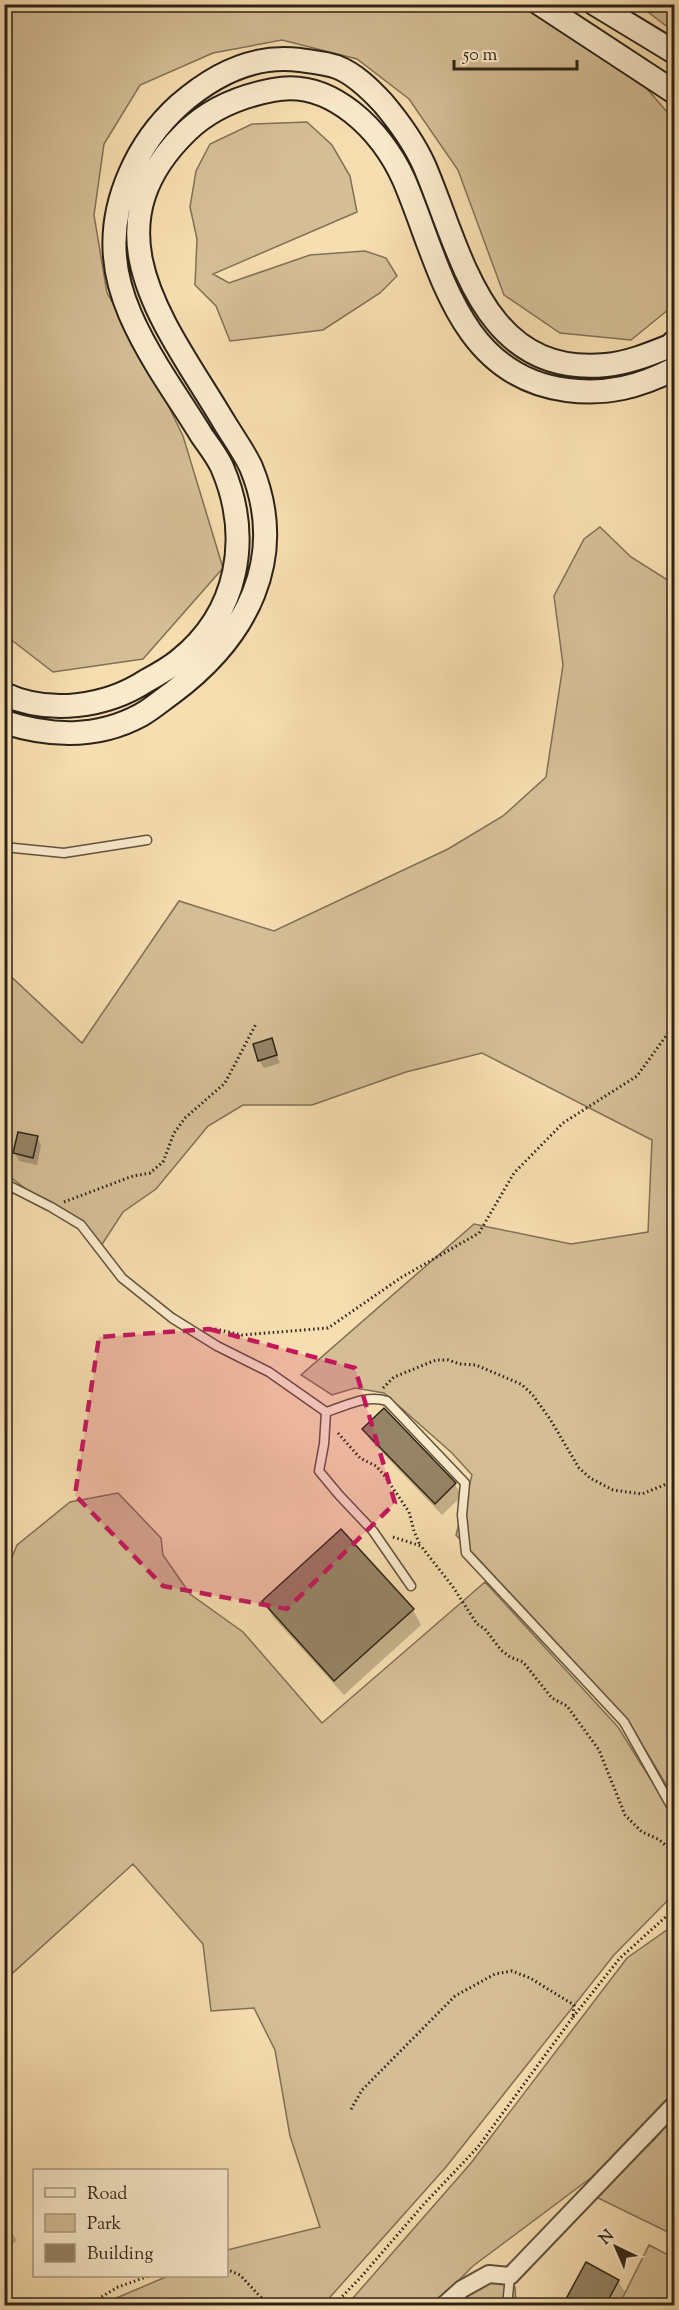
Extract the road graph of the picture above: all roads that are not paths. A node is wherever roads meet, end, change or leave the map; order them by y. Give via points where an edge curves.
1 (540, 4) edge
2 (595, 4) edge
3 (675, 52) edge
4 (675, 92) edge
5 (675, 342) edge
6 (675, 369) edge
7 (4, 694) edge
8 (4, 722) edge
9 (147, 840) dead end
10 (4, 847) edge
11 (4, 1183) edge
12 (326, 1417) junction
13 (411, 1586) dead end
14 (675, 1810) edge
15 (675, 2105) edge
16 (510, 2277) junction
17 (443, 2306) edge
18 (507, 2306) edge

1 - 4 main road
2 - 3 main road
5 - 7 main road via 610,365 576,366 527,348 491,318 461,263 422,161 405,131 367,85 338,68 286,58 236,68 212,80 176,107 130,168 118,215 115,257 136,327 221,465 232,499 237,564 225,605 204,636 178,661 130,692 80,706 41,705
6 - 8 main road via 616,391 586,392 532,382 509,370 472,335 454,308 403,177 384,146 341,103 314,91 288,87 254,93 218,107 188,130 159,164 140,208 137,246 146,282 162,318 250,466 261,502 265,543 253,602 223,647 185,683 142,715 108,728 70,735 29,730
9 - 10 lane via 64,853
11 - 12 lane via 81,1225 122,1278 172,1318 269,1372
12 - 13 lane via 319,1471 374,1531
12 - 14 lane via 366,1399 387,1401 465,1484 465,1552 624,1722
15 - 16 street
16 - 17 street via 489,2274 462,2289
16 - 18 lane

